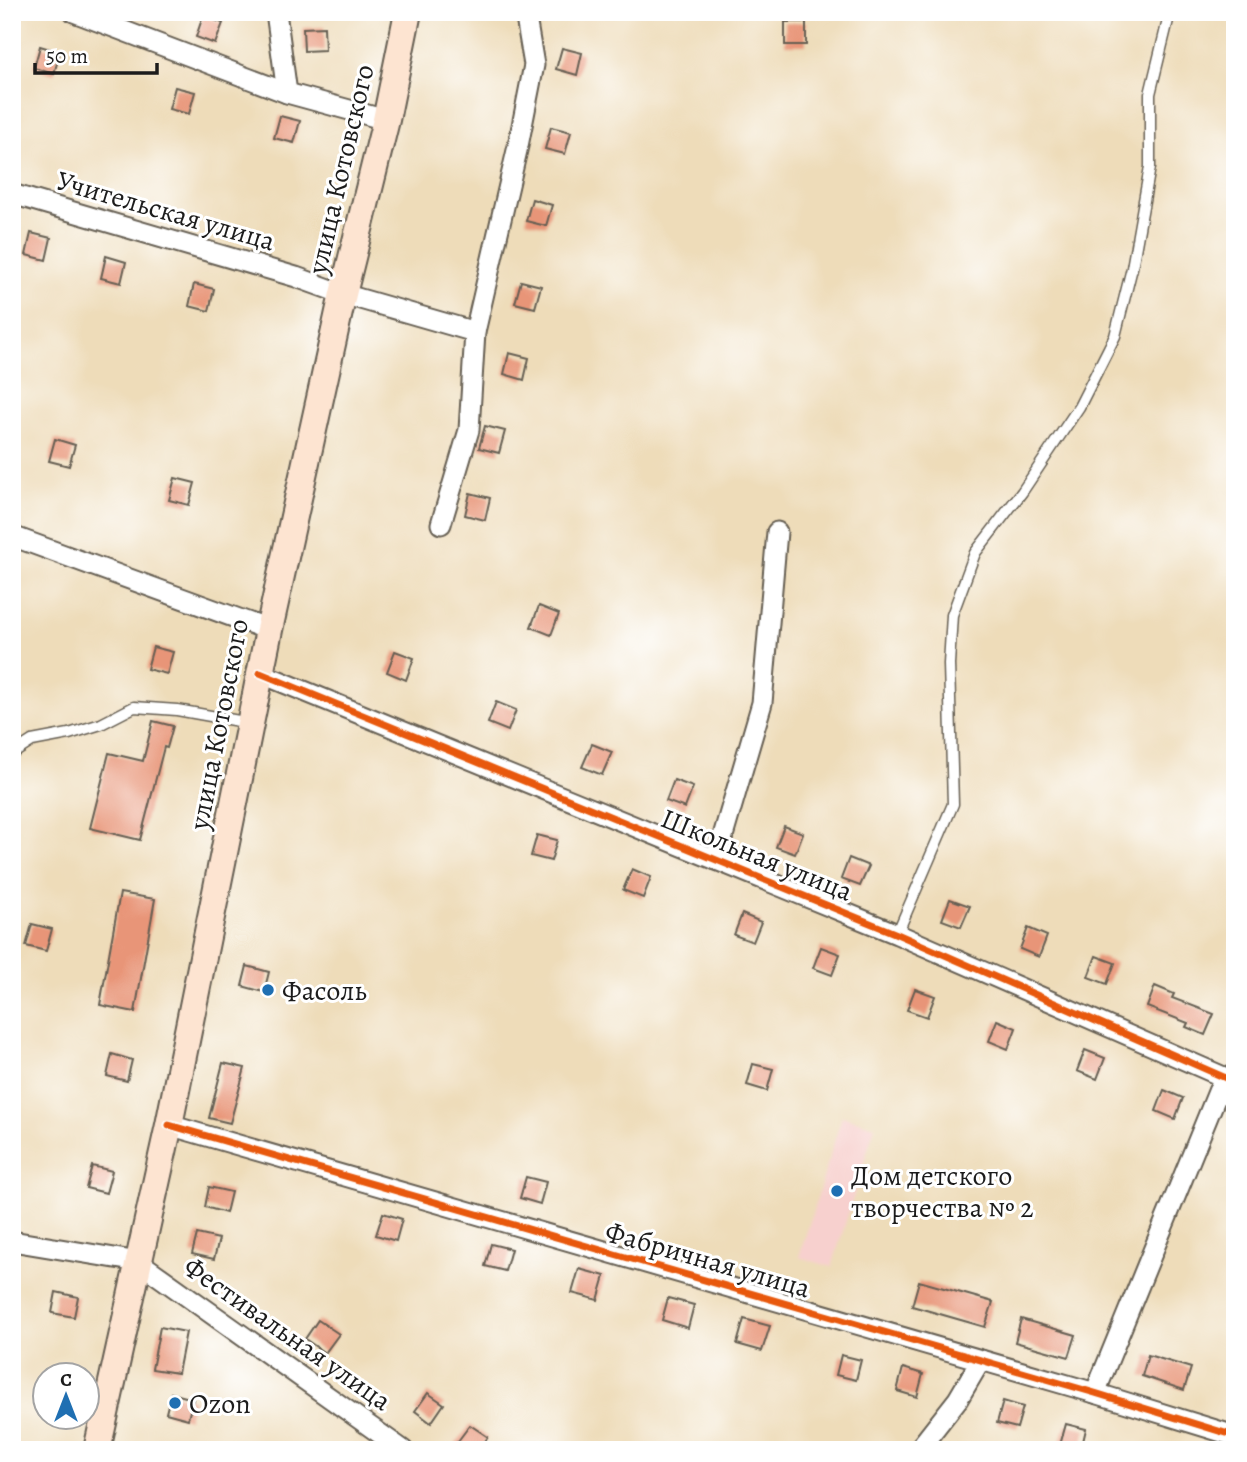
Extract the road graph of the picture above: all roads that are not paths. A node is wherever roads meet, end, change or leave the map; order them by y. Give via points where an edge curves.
1 (74, 12) edge
2 (276, 12) edge
3 (408, 12) edge
4 (525, 12) edge
5 (1170, 12) edge
6 (288, 93) junction
7 (386, 120) junction
8 (12, 194) edge
9 (343, 294) junction
10 (475, 332) junction
11 (441, 524) dead end
12 (778, 532) dead end
13 (12, 536) edge
14 (268, 630) junction
15 (260, 673) junction
16 (250, 723) junction
17 (12, 754) edge
18 (716, 860) junction
19 (897, 934) junction
20 (1230, 1079) edge
21 (169, 1125) junction
22 (12, 1241) edge
23 (139, 1262) junction
24 (981, 1360) junction
25 (1095, 1393) junction
26 (1235, 1436) edge
27 (97, 1450) edge
28 (403, 1450) edge
29 (918, 1450) edge

1 - 6 street
2 - 6 street
3 - 7 main road, улица Котовского
4 - 10 street via 534,65
5 - 19 lane via 1150,94 1150,167 1115,336 1079,407 975,553 952,615 953,804
6 - 7 street
7 - 9 main road, улица Котовского
8 - 9 street, Учительская улица
9 - 10 street, Учительская улица
9 - 14 main road, улица Котовского
10 - 11 street via 469,430
12 - 18 street via 762,703
13 - 14 street
14 - 15 main road, улица Котовского
15 - 16 main road, улица Котовского
15 - 18 street, Школьная улица
16 - 17 lane via 134,707 101,724 32,741
16 - 21 main road, улица Котовского
18 - 19 street, Школьная улица
19 - 20 street, Школьная улица
20 - 25 street
21 - 23 main road, улица Котовского
21 - 24 street, Фабричная улица
22 - 23 street
23 - 27 main road, улица Котовского
23 - 28 street, Фестивальная улица
24 - 25 street, Фабричная улица
24 - 29 street via 958,1399
25 - 26 street, Фабричная улица

